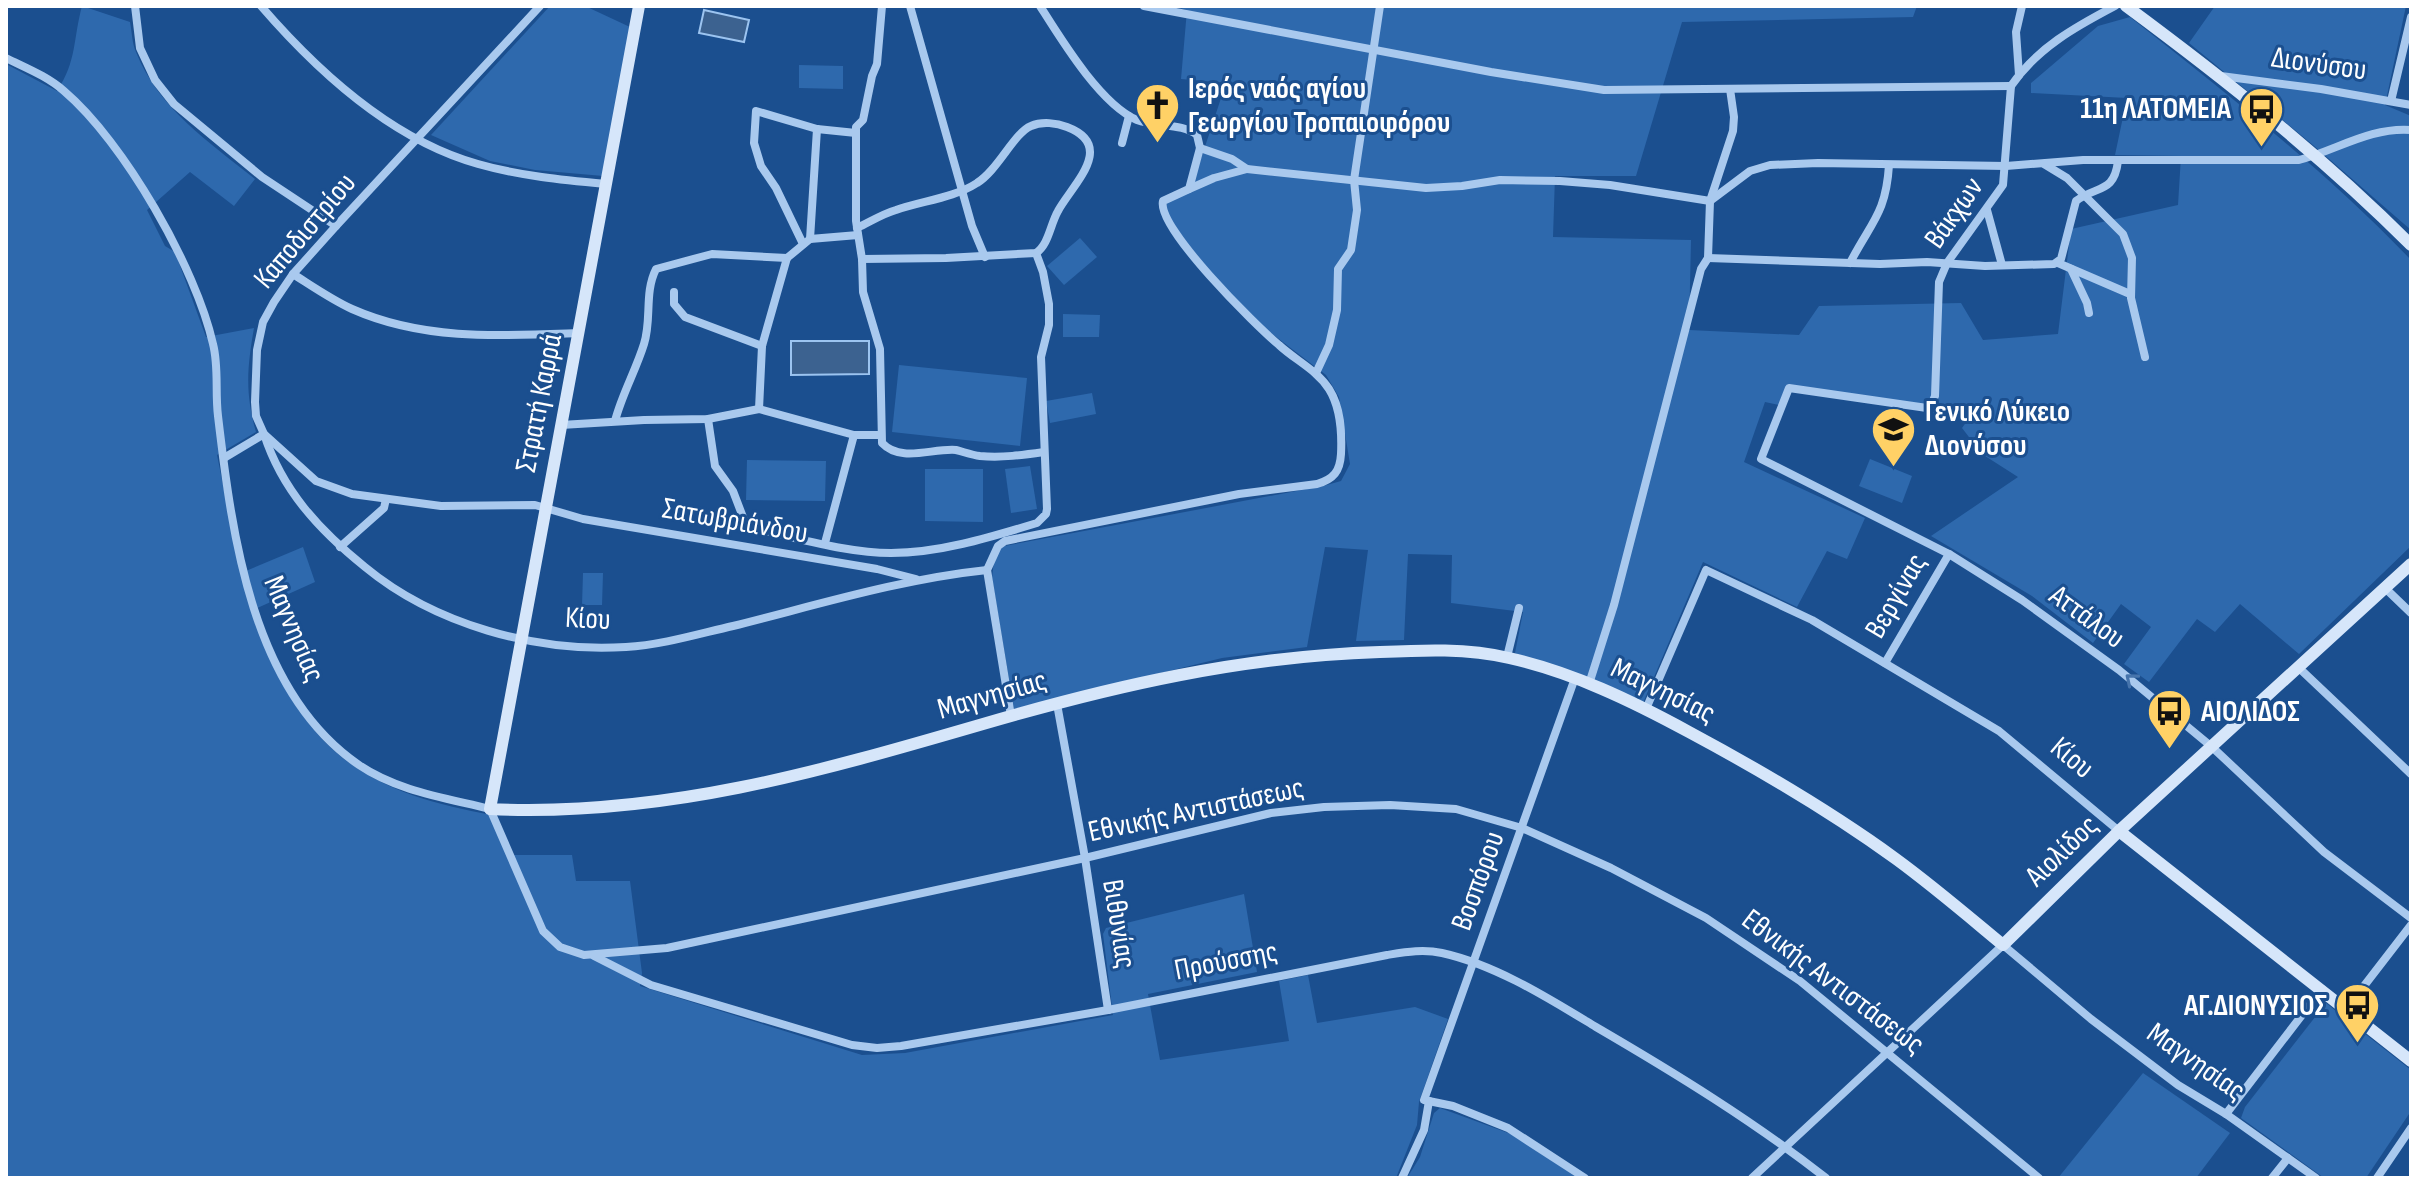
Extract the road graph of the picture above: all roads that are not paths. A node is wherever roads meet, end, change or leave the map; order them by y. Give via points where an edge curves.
1 (135, 6) edge
2 (261, 6) edge
3 (540, 6) edge
4 (639, 6) edge
5 (882, 6) edge
6 (910, 6) edge
7 (1040, 6) edge
8 (1144, 6) edge
9 (1380, 6) edge
10 (2022, 6) edge
11 (2115, 6) edge
12 (2126, 6) edge
13 (2411, 17) edge
14 (1373, 48) junction
15 (6, 58) edge
16 (2019, 75) junction
17 (2220, 76) junction
18 (2011, 86) junction
19 (1730, 89) junction
20 (2391, 101) junction
21 (2411, 105) edge
22 (1129, 116) junction
23 (817, 129) junction
24 (2411, 130) edge
25 (856, 133) junction
26 (417, 138) junction
27 (1122, 143) dead end
28 (1200, 148) junction
29 (2316, 155) junction
30 (2118, 161) junction
31 (2044, 164) junction
32 (1889, 165) junction
33 (2006, 166) junction
34 (1247, 169) junction
35 (1354, 180) junction
36 (606, 184) junction
37 (963, 189) junction
38 (1189, 189) junction
39 (2086, 195) junction
40 (1710, 201) junction
41 (1987, 210) junction
42 (336, 226) junction
43 (858, 232) junction
44 (806, 241) junction
45 (2411, 245) edge
46 (1036, 253) junction
47 (985, 257) junction
48 (787, 258) junction
49 (1708, 258) junction
50 (862, 259) junction
51 (1850, 263) junction
52 (1947, 263) junction
53 (2058, 263) junction
54 (2002, 265) junction
55 (2071, 269) junction
56 (293, 274) junction
57 (674, 292) dead end
58 (2130, 294) junction
59 (2089, 313) dead end
60 (578, 333) junction
61 (762, 346) junction
62 (2145, 357) dead end
63 (1316, 373) junction
64 (1793, 388) joint
65 (759, 409) junction
66 (708, 419) junction
67 (615, 421) junction
68 (561, 425) junction
69 (264, 434) junction
70 (854, 435) junction
71 (881, 435) junction
72 (1044, 452) junction
73 (224, 458) junction
74 (386, 499) junction
75 (546, 508) junction
76 (825, 543) junction
77 (340, 547) junction
78 (1949, 554) junction
79 (2411, 564) edge
80 (987, 570) junction
81 (916, 579) junction
82 (2385, 588) junction
83 (1519, 608) dead end
84 (2411, 613) edge
85 (522, 638) junction
86 (1507, 657) junction
87 (1885, 663) junction
88 (2298, 667) junction
89 (1575, 678) junction
90 (1589, 684) junction
91 (1057, 704) junction
92 (1646, 709) junction
93 (1011, 716) junction
94 (2212, 747) junction
95 (2411, 774) edge
96 (490, 809) junction
97 (1522, 828) junction
98 (2119, 831) junction
99 (1085, 858) junction
100 (2411, 918) edge
101 (2411, 925) edge
102 (2003, 945) junction
103 (592, 954) junction
104 (1474, 964) junction
105 (2322, 989) junction
106 (2347, 1008) junction
107 (1108, 1010) junction
108 (1888, 1052) junction
109 (2411, 1061) edge
110 (1426, 1100) junction
111 (2226, 1114) junction
112 (2411, 1128) edge
113 (1786, 1147) junction
114 (2288, 1158) junction
115 (1402, 1178) edge
116 (1585, 1178) edge
117 (1752, 1178) edge
118 (1826, 1178) edge
119 (2039, 1178) edge
120 (2272, 1178) edge
121 (2316, 1178) edge
122 (2377, 1178) edge

1 - 42 street via 140,48 174,104 262,177
2 - 26 street via 335,82
3 - 26 street, Καποδιστρίου
4 - 36 street, Στρατή Καρρά
5 - 25 street via 877,64
6 - 37 street
7 - 22 street via 1076,63
8 - 14 street
9 - 14 street
10 - 16 street via 2016,32
11 - 16 street, Βάκχων via 2065,32
12 - 17 street, Διονύσου
13 - 20 street
14 - 19 street via 1604,90
14 - 35 street
15 - 73 street, Μαγνησίας via 44,77 82,108 145,191 181,257 213,340
16 - 18 street, Βάκχων
17 - 20 street, Διονύσου
17 - 29 street, Διονύσου
18 - 19 street
18 - 33 street, Βάκχων
19 - 40 street via 1733,131
20 - 21 street, Διονύσου
22 - 27 street
22 - 28 street via 1192,131
23 - 25 street
23 - 44 street
23 - 44 street via 756,111 754,143 761,166
24 - 29 street via 2388,130
25 - 43 street
26 - 36 street via 475,164
26 - 42 street, Καποδιστρίου
28 - 34 street
28 - 38 street
29 - 30 street via 2261,162
29 - 45 street, Διονύσου
30 - 31 street
30 - 39 street via 2109,185
31 - 33 street
31 - 39 street
32 - 33 street
32 - 40 street via 1764,166
32 - 51 street via 1880,213
33 - 41 street, Βάκχων via 2003,185
34 - 35 street
34 - 38 street
35 - 40 street via 1426,188 1500,180 1560,181
35 - 63 street via 1357,210 1351,250 1338,269 1337,310
36 - 60 street, Στρατή Καρρά
37 - 43 street via 892,211
37 - 46 street via 994,168 1031,126 1054,123 1083,136 1090,149 1089,164
37 - 47 street
38 - 63 street via 1162,204 1174,231 1238,308
39 - 53 street via 2072,208
39 - 58 street via 2123,234 2132,258
40 - 49 street
41 - 52 street, Βάκχων
41 - 54 street
42 - 56 street, Καποδιστρίου
43 - 44 street
43 - 50 street
44 - 48 street
46 - 47 street
46 - 72 street via 1049,304 1041,357
47 - 50 street
48 - 61 street
48 - 67 street via 712,254 656,269 648,291 645,343
49 - 51 street
49 - 90 street
50 - 71 street via 863,292 881,360
51 - 52 street
52 - 54 street
52 - 64 street, Βάκχων via 1939,282 1931,405
53 - 54 street
53 - 55 street
55 - 58 street
55 - 59 street
56 - 60 street via 352,309 400,325 480,337
56 - 69 street, Καποδιστρίου via 260,335 255,402
57 - 61 street via 674,304 685,317
58 - 62 street
60 - 68 street, Στρατή Καρρά
61 - 65 street
63 - 80 street via 1329,388 1340,420 1340,466 1327,481 1005,541
64 - 78 street, Αττάλου via 1786,392 1761,459
65 - 66 street
65 - 70 street
66 - 67 street
66 - 76 street via 715,466 733,491 746,525
67 - 68 street
68 - 75 street, Στρατή Καρρά
69 - 73 street
69 - 74 street via 316,481
69 - 77 street, Κίου via 290,492
70 - 71 street
70 - 76 street
71 - 72 street via 892,452 954,450 1003,457
72 - 76 street via 1047,509 1037,523 917,551 878,552
73 - 96 street, Μαγνησίας via 247,593 299,705 338,749 378,777
74 - 75 street
74 - 77 street via 384,508
75 - 81 street, Σατωβριάνδου
75 - 85 street, Στρατή Καρρά
77 - 85 street, Κίου via 415,601
78 - 87 street, Βεργίνας
94 -> 78 street, Αττάλου via 2119,670
79 - 82 street, Αιολίδος
80 - 81 street, Κίου
80 - 93 street
81 - 85 street, Κίου via 650,644 602,648
82 - 84 street
82 - 88 street, Αιολίδος
83 - 86 street
85 - 96 street, Στρατή Καρρά
86 - 89 street, Μαγνησίας
86 - 91 street, Μαγνησίας via 1431,651 1271,659 1173,675
87 - 92 street, Κίου via 1812,620 1706,570
87 - 98 street, Κίου via 1999,731
88 - 94 street, Αιολίδος
88 - 95 street
89 - 90 street, Μαγνησίας
89 - 97 street, Βοσπόρου
90 - 92 street, Μαγνησίας
91 - 93 street, Μαγνησίας
91 - 99 street, Βιθυνίας
92 - 102 street, Μαγνησίας via 1819,806 1898,860
93 - 96 street, Μαγνησίας via 823,769 688,798 569,810
94 - 98 street, Αιολίδος
94 - 100 street, Αττάλου via 2324,852
96 - 103 street, Εθνικής Αντιστάσεως via 543,931 560,947
97 - 99 street, Εθνικής Αντιστάσεως via 1445,807 1324,807 1271,813
97 - 104 street, Βοσπόρου
97 - 108 street, Εθνικής Αντιστάσεως via 1706,918 1800,981
98 - 102 street, Αιολίδος
98 - 105 street, Κίου
99 - 103 street, Εθνικής Αντιστάσεως via 667,948
99 - 107 street, Βιθυνίας
101 - 106 street
102 - 108 street, Αιολίδος
102 - 111 street, Μαγνησίας via 2178,1085
103 - 107 street, Προύσσης via 651,985 864,1047 901,1046
104 - 107 street, Προύσσης via 1431,951 1408,952
104 - 110 street, Βοσπόρου
104 - 113 street, Προύσσης via 1542,995 1650,1058
105 - 106 street, Κίου
105 - 111 street
106 - 109 street, Κίου
108 - 113 street, Αιολίδος
108 - 119 street, Εθνικής Αντιστάσεως
110 - 115 street, Βοσπόρου via 1424,1130
110 - 116 street via 1508,1128
111 - 114 street, Μαγνησίας
112 - 122 street
113 - 117 street, Αιολίδος
113 - 118 street, Προύσσης
114 - 120 street
114 - 121 street, Μαγνησίας

